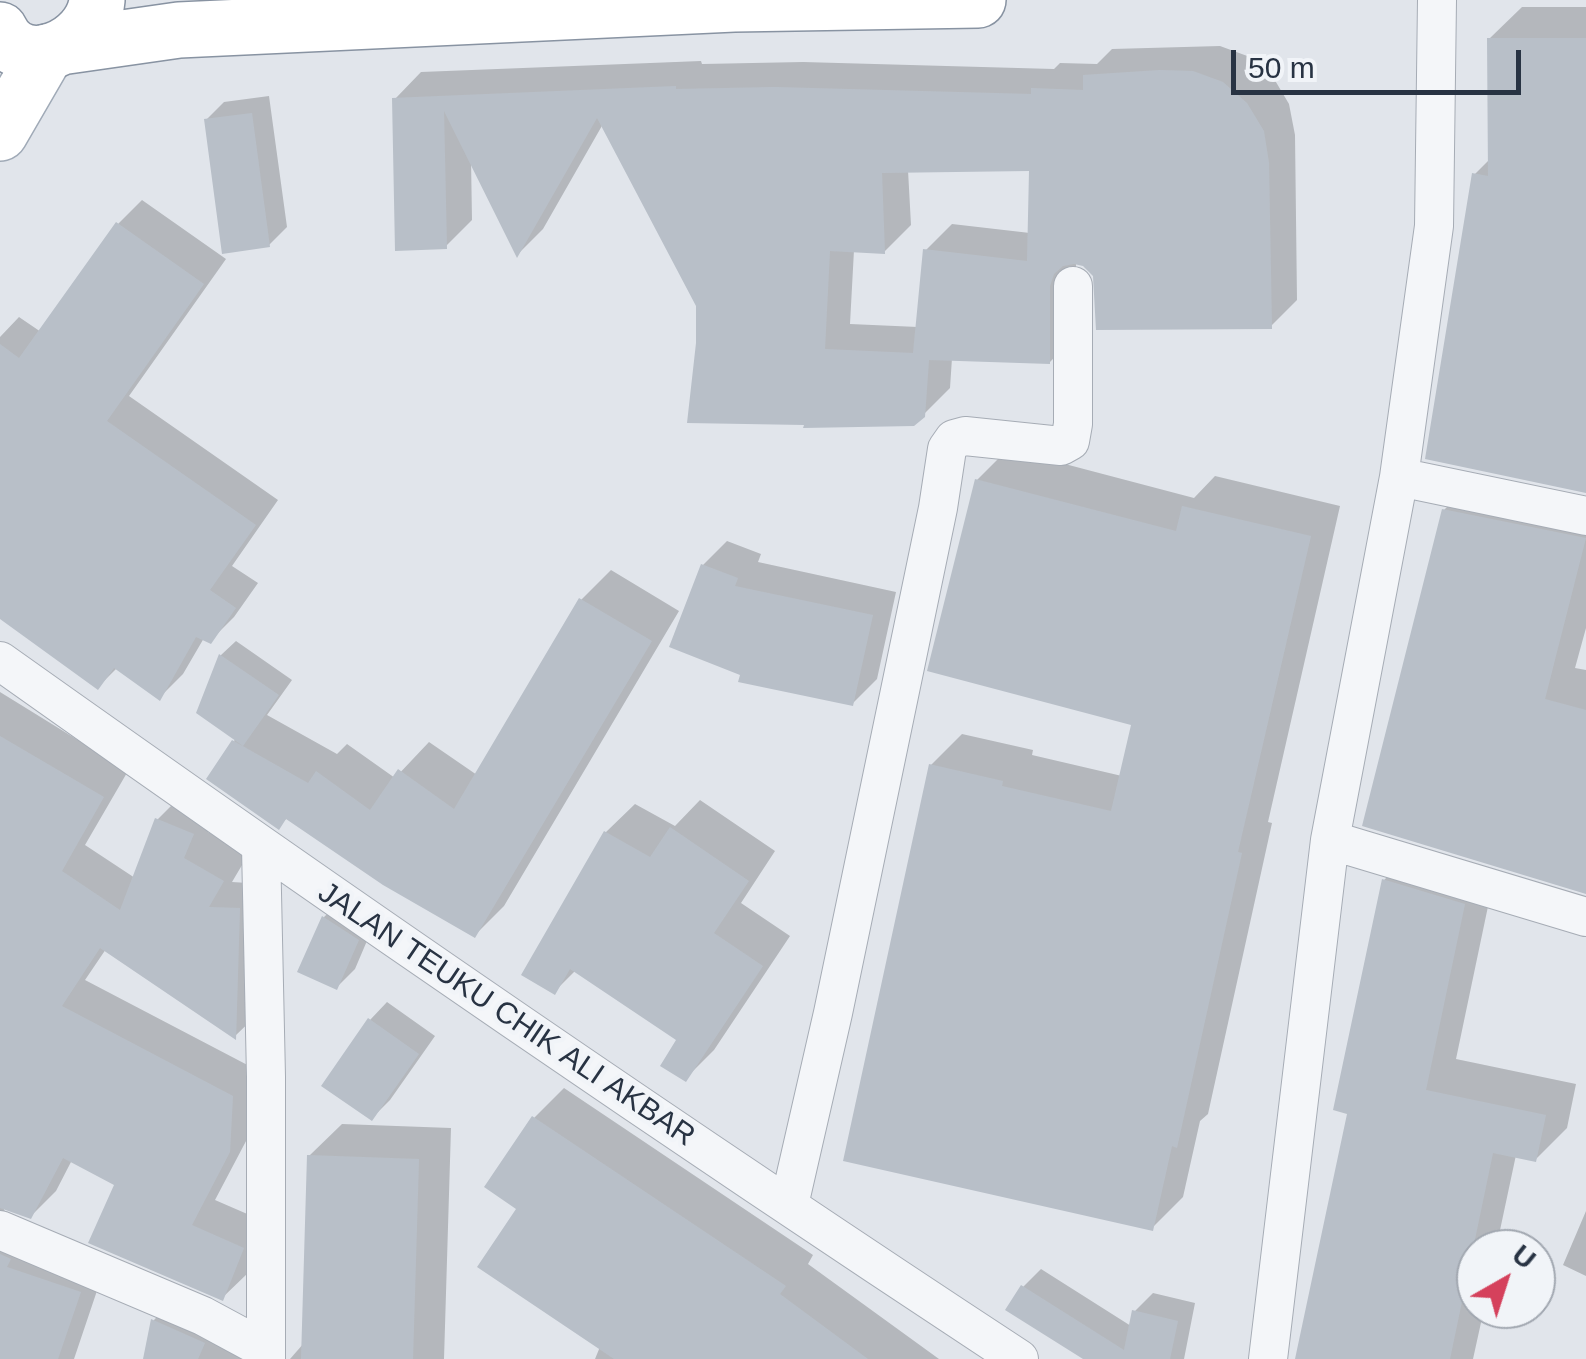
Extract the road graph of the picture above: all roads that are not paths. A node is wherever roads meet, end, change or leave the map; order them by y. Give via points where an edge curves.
1 (97, 0) edge
2 (978, 0) edge
3 (1437, 0) edge
4 (23, 41) edge
5 (0, 133) edge
6 (1072, 286) dead end
7 (1399, 477) junction
8 (1586, 516) edge
9 (0, 661) edge
10 (1330, 840) junction
11 (261, 847) junction
12 (1586, 916) edge
13 (789, 1206) junction
14 (0, 1230) edge
15 (266, 1354) edge
16 (1019, 1359) edge
17 (1268, 1359) edge

1 - 4 main road via 85,33
2 - 4 main road via 734,4
3 - 7 street via 1434,226
4 - 5 main road
6 - 13 street via 1070,441 1061,446 964,436 947,449
7 - 8 street
7 - 10 street
9 - 11 street, JALAN TEUKU CHIK ALI AKBAR
10 - 12 street
10 - 17 street
11 - 13 street, JALAN TEUKU CHIK ALI AKBAR
11 - 15 street
13 - 16 street, JALAN TEUKU CHIK ALI AKBAR
14 - 15 street via 203,1316

